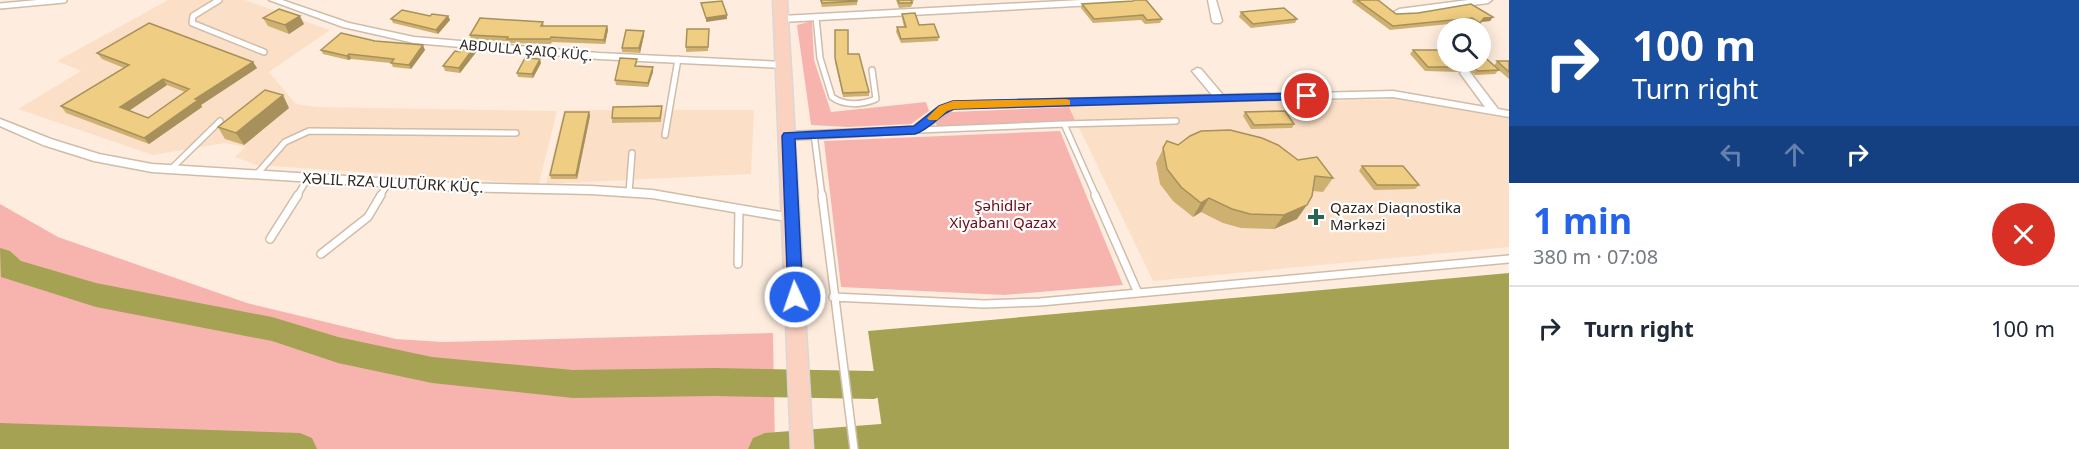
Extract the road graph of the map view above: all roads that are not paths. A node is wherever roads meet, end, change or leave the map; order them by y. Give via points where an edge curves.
1 (64, 0) edge
2 (219, 0) edge
3 (273, 0) edge
4 (780, 0) edge
5 (1131, 0) edge
6 (1212, 0) edge
7 (1488, 0) edge
8 (0, 6) edge
9 (1399, 12) edge
10 (816, 17) junction
11 (782, 19) junction
12 (1217, 21) dead end
13 (264, 52) dead end
14 (678, 59) junction
15 (785, 65) junction
16 (872, 70) dead end
17 (1197, 71) dead end
18 (1465, 73) dead end
19 (1220, 98) junction
20 (1494, 111) junction
21 (1509, 114) edge
22 (220, 121) dead end
23 (1176, 121) dead end
24 (0, 122) edge
25 (1064, 124) junction
26 (915, 130) junction
27 (516, 133) dead end
28 (813, 134) junction
29 (665, 135) dead end
30 (788, 136) junction
31 (632, 153) dead end
32 (171, 169) junction
33 (257, 174) junction
34 (308, 178) junction
35 (388, 182) junction
36 (629, 193) junction
37 (740, 209) junction
38 (792, 218) junction
39 (270, 239) dead end
40 (321, 254) dead end
41 (1509, 259) edge
42 (738, 264) dead end
43 (1138, 293) junction
44 (833, 297) junction
45 (802, 449) edge
46 (854, 449) edge

1 - 8 lane
2 - 13 lane via 193,16 192,23
3 - 14 street, ABDULLA ŞAIQ KÜÇ. via 346,25 414,40
4 - 11 main road
5 - 10 street
6 - 12 street
7 - 9 street
10 - 11 street
10 - 16 lane via 820,58 835,101 876,99
11 - 15 main road
14 - 15 street, ABDULLA ŞAIQ KÜÇ.
14 - 29 lane
15 - 30 main road
17 - 19 street
18 - 20 street
19 - 20 street via 1393,94
19 - 26 street via 953,105
20 - 21 street
22 - 32 lane
23 - 25 lane
24 - 32 street, XƏLIL RZA ULUTÜRK KÜÇ. via 98,158
25 - 26 lane
25 - 43 lane
26 - 28 street
27 - 33 lane via 309,131 285,142
28 - 30 street
28 - 44 lane
30 - 38 main road
31 - 36 lane
32 - 33 street, XƏLIL RZA ULUTÜRK KÜÇ.
33 - 34 street, XƏLIL RZA ULUTÜRK KÜÇ.
34 - 35 street, XƏLIL RZA ULUTÜRK KÜÇ.
34 - 39 lane
35 - 36 street, XƏLIL RZA ULUTÜRK KÜÇ.
35 - 40 lane via 368,217
36 - 37 street, XƏLIL RZA ULUTÜRK KÜÇ.
37 - 38 street, XƏLIL RZA ULUTÜRK KÜÇ.
37 - 42 lane
38 - 45 main road
41 - 43 lane
43 - 44 lane via 984,304
44 - 46 lane

